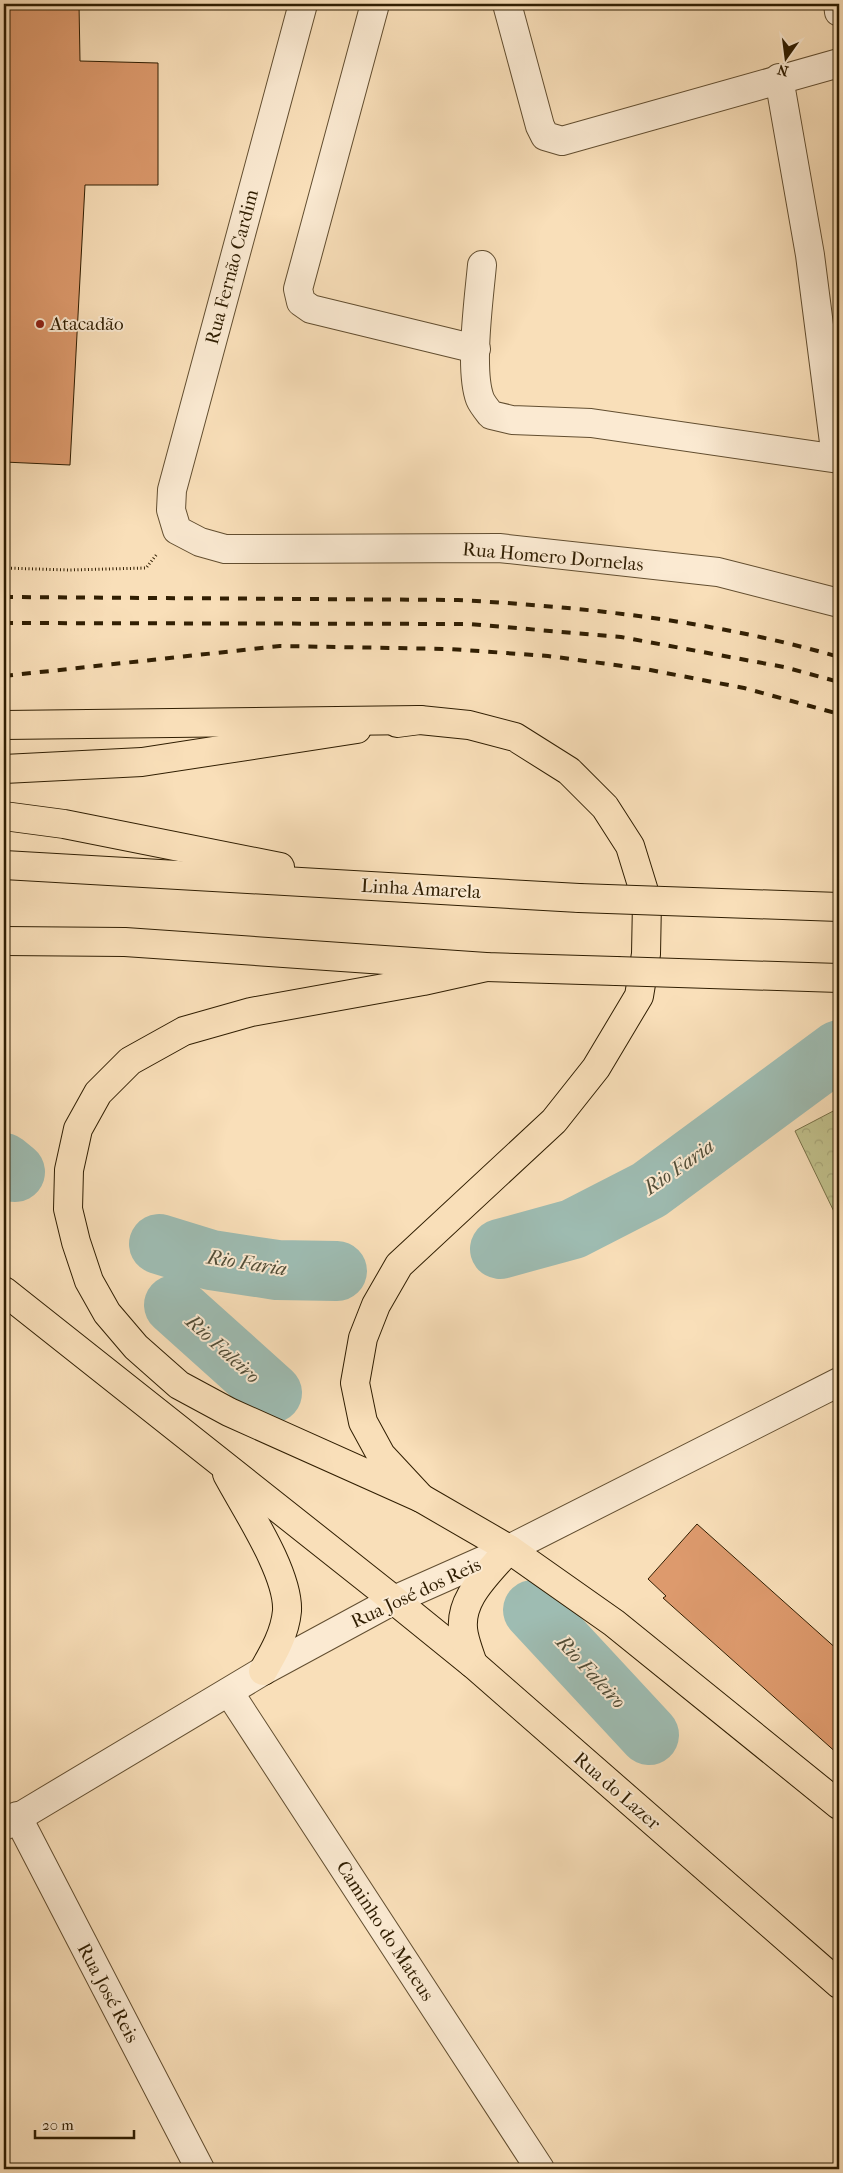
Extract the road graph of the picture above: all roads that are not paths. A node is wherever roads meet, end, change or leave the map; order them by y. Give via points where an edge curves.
1 (303, 4) edge
2 (375, 4) edge
3 (507, 4) edge
4 (838, 4) edge
5 (839, 12) edge
6 (839, 63) edge
7 (779, 78) junction
8 (482, 266) dead end
9 (476, 349) junction
10 (837, 458) edge
11 (177, 530) joint
12 (839, 603) edge
13 (420, 720) junction
14 (4, 725) edge
15 (4, 769) edge
16 (4, 816) edge
17 (4, 865) edge
18 (382, 887) junction
19 (839, 907) edge
20 (4, 941) edge
21 (486, 967) junction
22 (839, 978) edge
23 (4, 1292) edge
24 (839, 1382) edge
25 (222, 1464) junction
26 (421, 1498) junction
27 (509, 1549) junction
28 (394, 1600) junction
29 (474, 1664) junction
30 (263, 1671) junction
31 (229, 1692) junction
32 (836, 1797) edge
33 (11, 1821) edge
34 (798, 1948) junction
35 (839, 1954) edge
36 (839, 1984) edge
37 (200, 2169) edge
38 (540, 2169) edge

1 - 11 street, Rua Fernão Cardim via 172,490 171,510
2 - 9 street via 298,289 301,302 311,309
3 - 7 street via 540,126 545,136 562,141
4 - 5 street
6 - 7 street
7 - 10 street via 810,255
8 - 9 street
9 - 10 street via 476,382 480,400 491,415 512,420 591,423
11 - 12 street, Rua Homero Dornelas via 200,542 225,549 499,548 718,572
13 - 14 main road
13 - 15 main road via 142,762
13 - 26 main road via 469,725 515,737 569,772 605,807 630,846 648,901 646,954 639,996 596,1068 554,1121 399,1265 376,1305 363,1338 355,1383 363,1422 381,1455
16 - 18 main road via 64,824
17 - 18 main road, Linha Amarela
18 - 19 main road, Linha Amarela, bridge
20 - 21 main road via 125,942
21 - 22 main road, bridge
21 - 26 main road via 251,1012 184,1031 130,1061 98,1093 78,1128 69,1170 68,1209 89,1280 107,1313 136,1347 179,1385 229,1412
23 - 25 main road, Rua do Lazer
24 - 27 street, Rua José dos Reis
25 - 28 main road, Rua do Lazer
25 - 30 main road via 278,1568 285,1588 287,1610 282,1632
26 - 27 main road
27 - 28 street, Rua José dos Reis
27 - 29 main road via 470,1595 463,1617 463,1634
27 - 32 main road via 614,1623
28 - 29 main road, Rua do Lazer
28 - 30 street, Rua José dos Reis
29 - 34 main road, Rua do Lazer
30 - 31 street, Rua José dos Reis
31 - 33 street, Rua José dos Reis
31 - 38 street, Caminho do Mateus
33 - 37 street, Rua José Reis
34 - 35 main road via 830,1956
34 - 36 main road, Rua do Lazer

